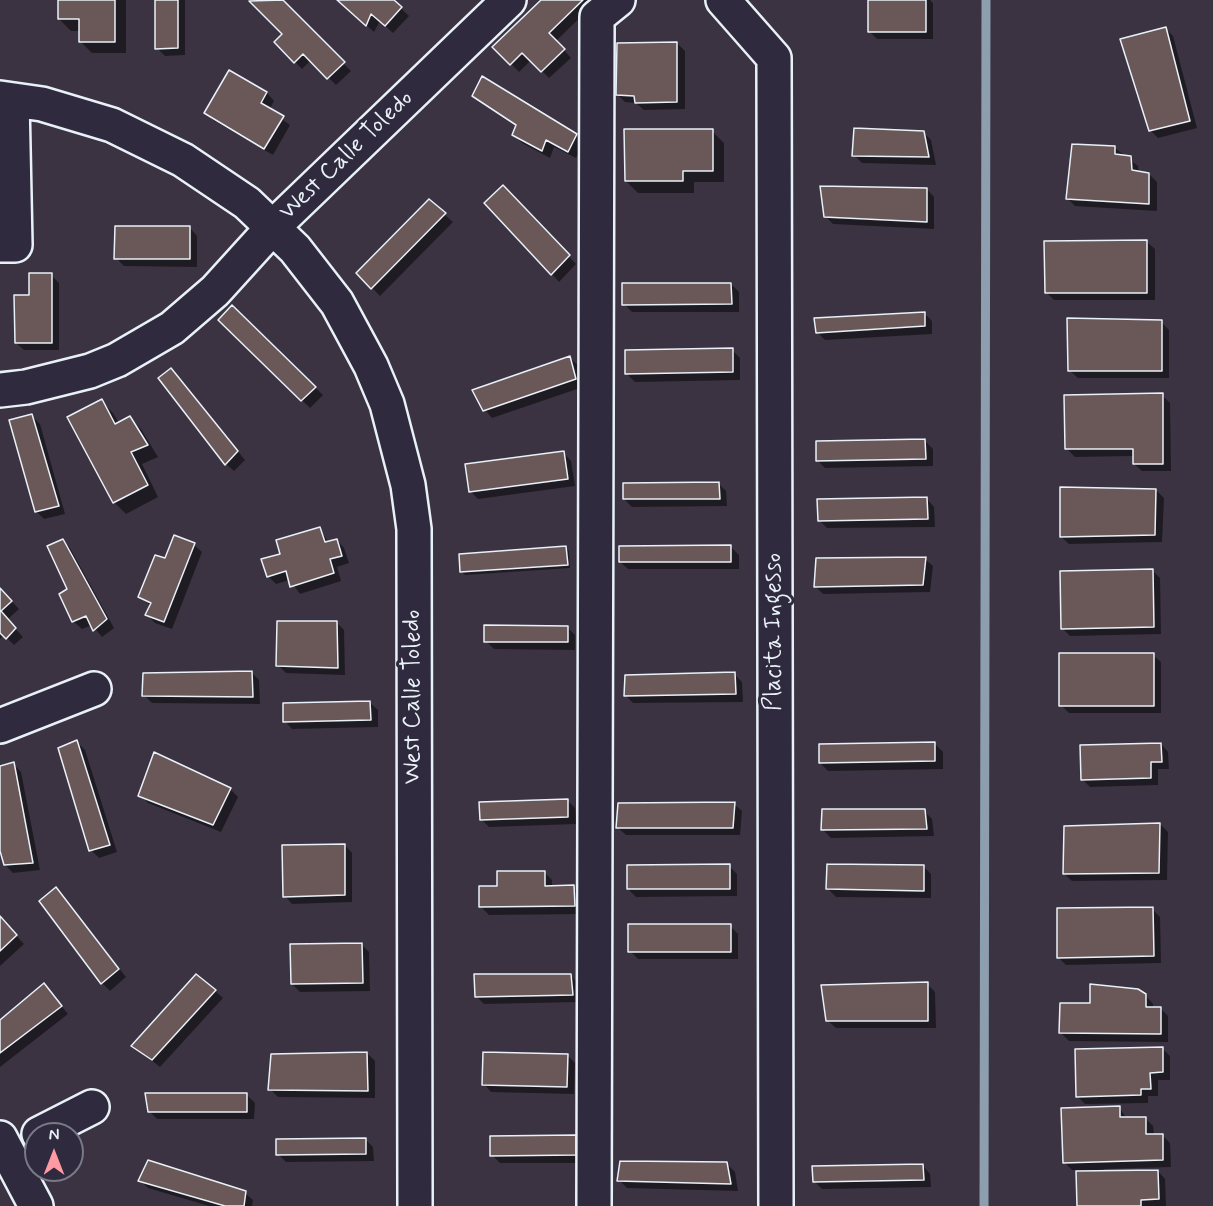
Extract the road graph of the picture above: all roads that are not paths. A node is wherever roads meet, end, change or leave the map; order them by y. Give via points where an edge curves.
1 (509, 0) edge
2 (618, 0) edge
3 (723, 0) edge
4 (6, 99) edge
5 (274, 226) junction
6 (0, 245) edge
7 (0, 390) edge
8 (94, 689) dead end
9 (0, 726) edge
10 (92, 1107) dead end
11 (63, 1122) edge
12 (24, 1139) edge
13 (4, 1144) edge
14 (36, 1206) edge
15 (415, 1206) edge
16 (594, 1206) edge
17 (776, 1206) edge

1 - 5 street, West Calle Toledo
2 - 16 street via 597,17
3 - 17 street, Placita Ingesso via 774,58
4 - 5 street, West Calle Toledo via 78,113 148,141 217,181
4 - 6 street via 15,245
5 - 7 street via 196,309 145,345 90,371
5 - 15 street, West Calle Toledo via 337,303 362,350 387,404 408,485 414,529
8 - 9 street
10 - 11 street
12 - 13 street
13 - 14 street

